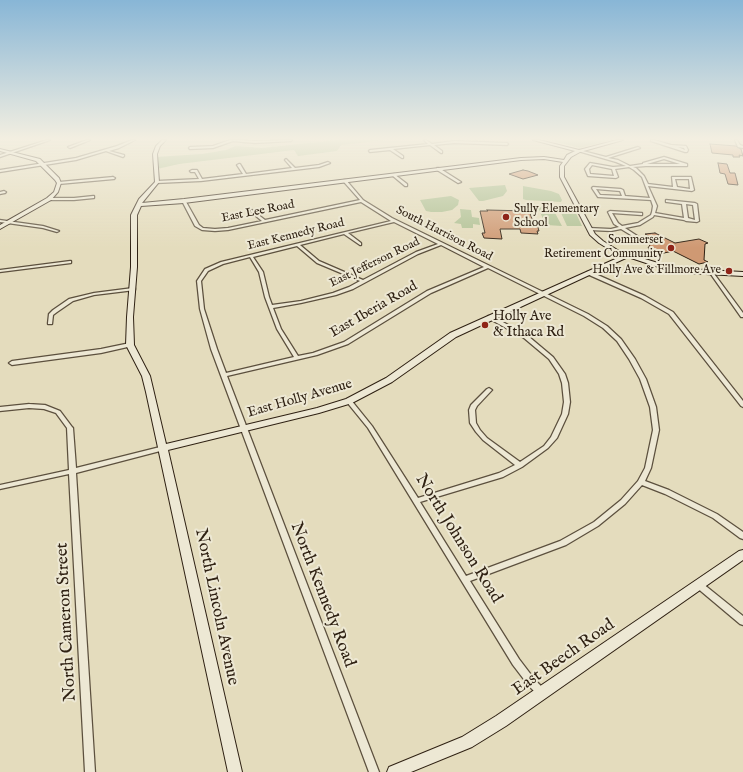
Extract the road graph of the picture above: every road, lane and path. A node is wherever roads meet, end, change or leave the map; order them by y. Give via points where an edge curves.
1 (54, 176) edge
2 (157, 176) edge
3 (199, 176) edge
4 (236, 176) edge
5 (386, 176) edge
6 (395, 176) edge
7 (449, 176) edge
8 (562, 176) edge
9 (603, 176) edge
10 (616, 176) edge
11 (641, 176) edge
12 (113, 178) dead end
13 (201, 180) junction
14 (345, 181) junction
15 (157, 182) junction
16 (459, 182) dead end
17 (59, 183) junction
18 (406, 185) dead end
19 (646, 186) junction
20 (675, 188) junction
21 (93, 197) dead end
22 (624, 197) junction
23 (49, 199) junction
24 (652, 199) junction
25 (362, 200) junction
26 (184, 201) junction
27 (666, 201) dead end
28 (684, 203) junction
29 (138, 205) junction
30 (252, 211) dead end
31 (641, 214) dead end
32 (653, 214) junction
33 (686, 220) junction
34 (0, 221) edge
35 (264, 221) junction
36 (394, 221) junction
37 (9, 222) junction
38 (0, 227) edge
39 (623, 228) junction
40 (590, 230) junction
41 (57, 231) dead end
42 (345, 233) junction
43 (644, 242) dead end
44 (360, 244) dead end
45 (440, 244) junction
46 (298, 245) junction
47 (251, 256) junction
48 (626, 256) junction
49 (70, 262) dead end
50 (487, 267) junction
51 (0, 271) edge
52 (204, 272) joint
53 (712, 272) junction
54 (589, 273) junction
55 (743, 274) edge
56 (363, 281) junction
57 (133, 289) junction
58 (542, 294) junction
59 (271, 307) junction
60 (743, 316) edge
61 (490, 317) junction
62 (50, 323) dead end
63 (130, 345) junction
64 (297, 358) junction
65 (12, 364) dead end
66 (224, 375) junction
67 (489, 390) dead end
68 (349, 401) junction
69 (743, 405) edge
70 (0, 409) edge
71 (244, 428) junction
72 (164, 448) junction
73 (520, 465) junction
74 (74, 471) junction
75 (641, 482) junction
76 (0, 487) edge
77 (417, 501) junction
78 (743, 536) edge
79 (743, 554) edge
80 (466, 579) junction
81 (699, 585) junction
82 (743, 621) edge
83 (542, 694) junction
84 (90, 772) edge
85 (235, 772) edge
86 (374, 772) edge
87 (394, 772) edge

1 - 17 street
2 - 15 street
3 - 13 street
4 - 13 street
5 - 14 street
6 - 18 street
7 - 16 street
8 - 40 street
9 - 10 street
11 - 19 street
12 - 17 street
13 - 15 street
14 - 25 street, South Harrison Road
14 - 26 street
15 - 29 street
17 - 23 street via 56,192
19 - 20 street
19 - 24 street
20 - 20 street via 692,190 690,178 673,178
21 - 23 street
22 - 22 street via 599,196 594,188 621,190
22 - 24 street
23 - 37 street
24 - 32 street via 655,209
25 - 35 street, East Lee Road
25 - 36 street, South Harrison Road
26 - 29 street
26 - 35 street, East Lee Road via 195,224 204,229 225,230
27 - 28 street
28 - 33 street
28 - 33 street via 695,204 697,221
29 - 57 street via 134,215
30 - 35 street
31 - 39 street via 610,212 616,224
32 - 33 street
32 - 39 street via 644,222
34 - 37 street
36 - 42 street, East Kennedy Road
36 - 45 street, South Harrison Road
37 - 38 street
37 - 41 street
39 - 40 street
39 - 43 street
40 - 48 street via 601,242
42 - 44 street
42 - 46 street, East Kennedy Road
45 - 50 street, South Harrison Road
45 - 56 street, East Jefferson Road
46 - 47 street, East Kennedy Road
46 - 56 street via 318,262
47 - 52 street, East Kennedy Road via 212,266
47 - 59 street via 261,272
48 - 53 street via 664,267
48 - 54 street, East Holly Avenue
49 - 51 street
50 - 58 street, South Harrison Road
50 - 64 street, East Iberia Road via 429,292 346,343
52 - 66 street, North Kennedy Road via 199,281 202,309
53 - 55 street
53 - 60 street
54 - 58 street, East Holly Avenue
54 - 69 street via 643,297 671,313
56 - 59 street, East Jefferson Road via 322,298
57 - 62 street via 71,300 55,311
57 - 63 street
58 - 61 street, East Holly Avenue
58 - 75 street, South Harrison Road via 605,327 619,340 643,378 653,407 656,430 648,468
59 - 64 street via 279,329
61 - 68 street, East Holly Avenue via 454,335 388,380
61 - 73 street via 526,337 551,358 562,374 567,392 566,414 554,438 546,447
63 - 65 street
63 - 72 street, North Lincoln Avenue via 146,376
64 - 66 street, East Iberia Road
66 - 71 street, North Kennedy Road
67 - 73 street via 474,405 471,414 473,423 485,439
68 - 71 street, East Holly Avenue
68 - 77 street, North Johnson Road via 370,426
70 - 74 street, North Cameron Street via 40,406 58,412 70,428
71 - 72 street, East Holly Avenue
71 - 86 street, North Kennedy Road
72 - 74 street, East Holly Avenue
72 - 85 street, North Lincoln Avenue
73 - 77 street via 501,475
74 - 76 street, East Holly Avenue
74 - 84 street, North Cameron Street
75 - 78 street via 715,516
75 - 80 street, South Harrison Road via 623,502 596,524 532,555
77 - 80 street, North Johnson Road
79 - 81 street, East Beech Road
80 - 83 street, North Johnson Road via 516,662
81 - 82 street
81 - 83 street, East Beech Road
83 - 87 street, East Beech Road via 467,742

